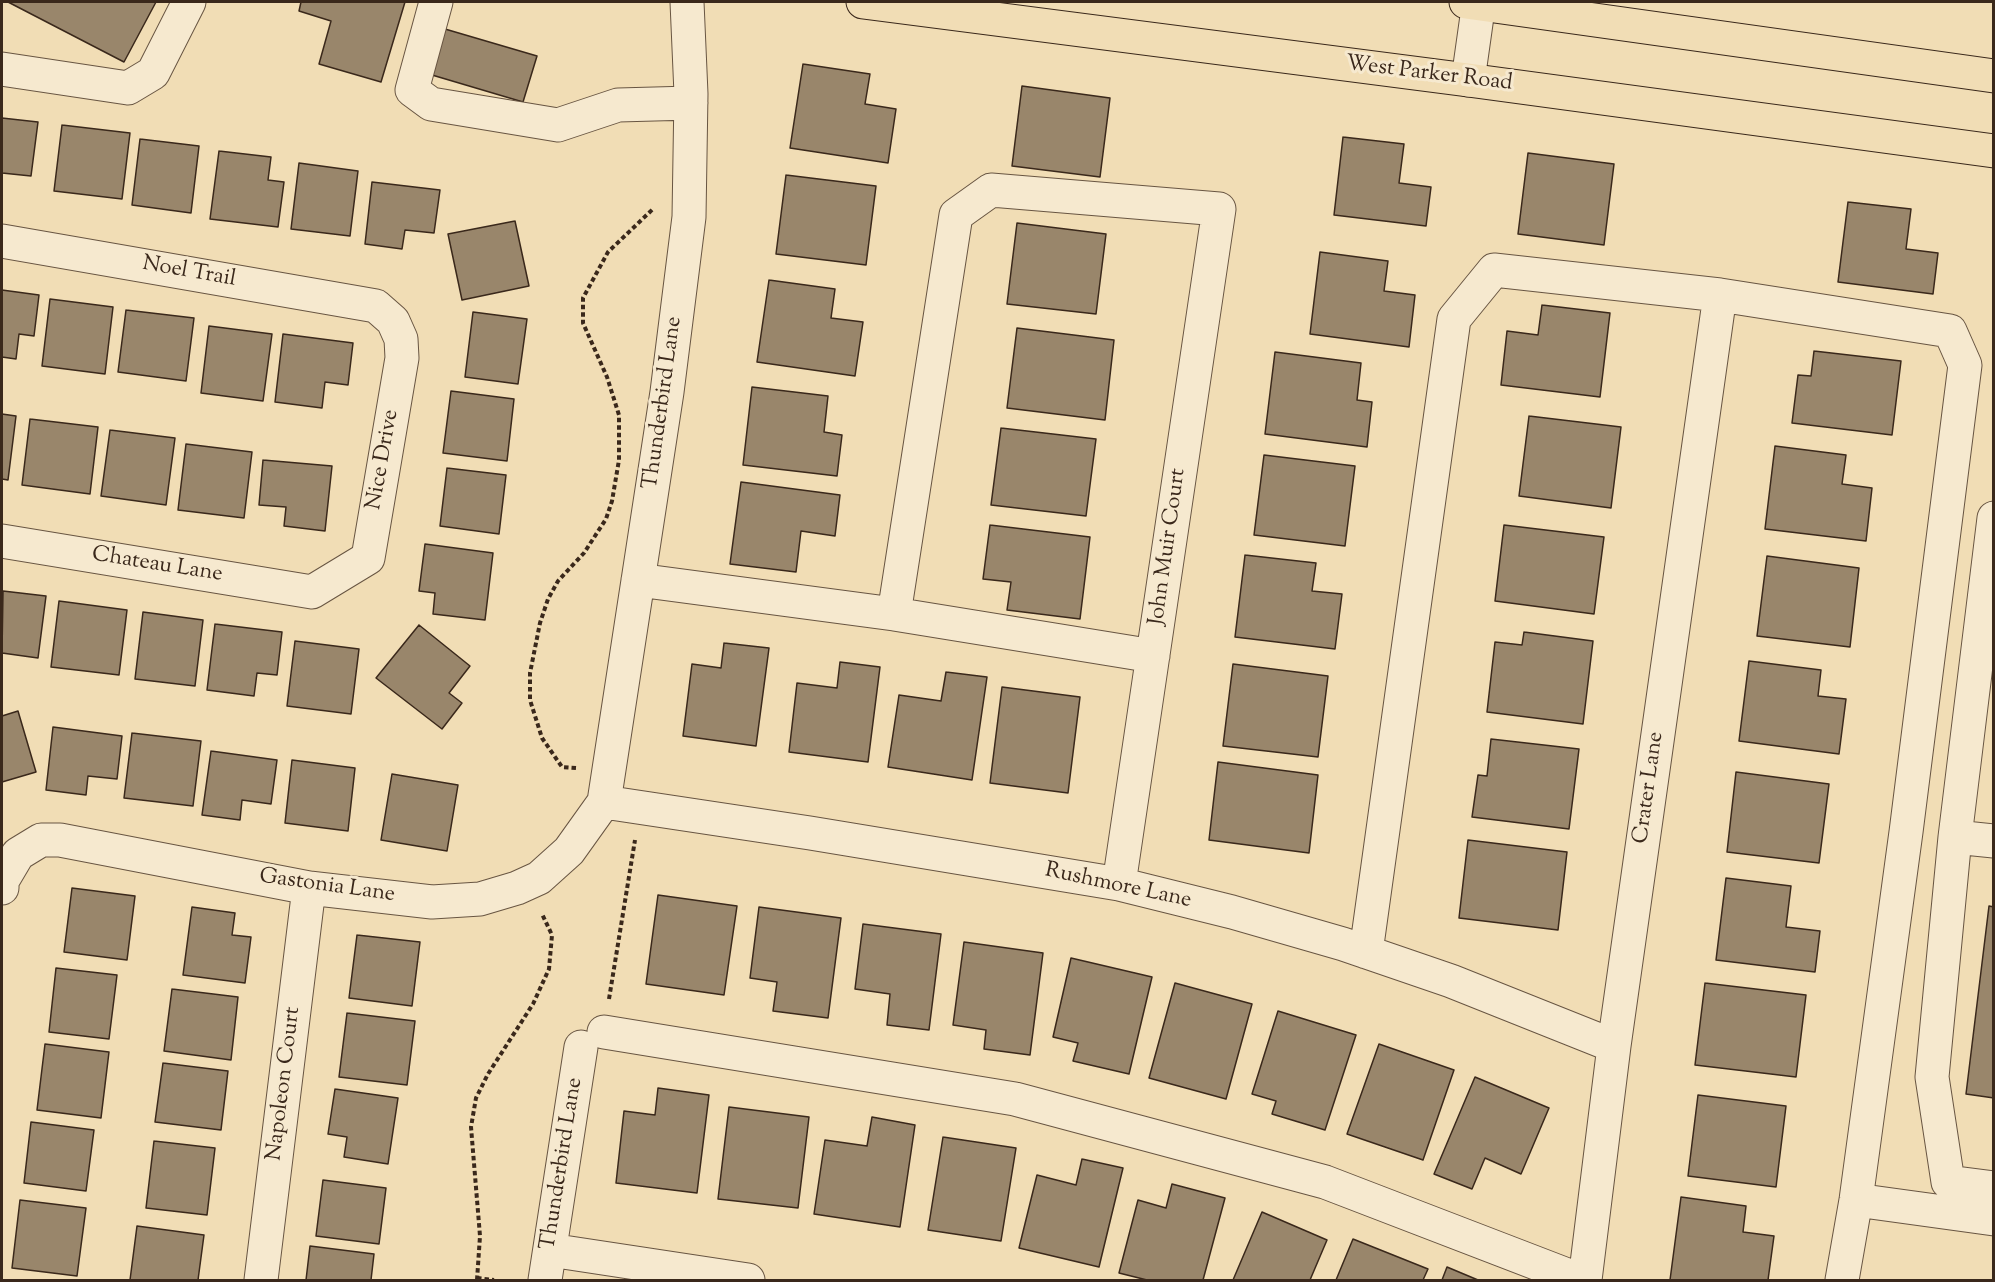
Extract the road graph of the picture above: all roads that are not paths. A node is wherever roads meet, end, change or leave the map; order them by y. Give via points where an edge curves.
1 (189, 2) edge
2 (436, 2) edge
3 (687, 2) edge
4 (863, 2) edge
5 (1474, 2) edge
6 (2, 69) edge
7 (1994, 76) edge
8 (1468, 80) junction
9 (691, 103) junction
10 (1994, 151) edge
11 (2, 241) edge
12 (1720, 295) junction
13 (376, 306) joint
14 (1994, 518) edge
15 (2, 541) edge
16 (639, 580) junction
17 (312, 592) joint
18 (894, 614) junction
19 (1153, 656) junction
20 (604, 802) junction
21 (1955, 837) junction
22 (1994, 841) edge
23 (1119, 884) junction
24 (2, 888) edge
25 (309, 888) junction
26 (1366, 952) junction
27 (1614, 1046) junction
28 (1994, 1188) edge
29 (1856, 1200) junction
30 (1994, 1219) edge
31 (548, 1265) edge
32 (261, 1281) edge
33 (748, 1281) edge
34 (1580, 1281) edge
35 (1586, 1281) edge
36 (1842, 1281) edge

1 - 6 street via 153,73 128,88
2 - 9 street via 412,90 431,104 558,125 618,105
3 - 9 street, Thunderbird Lane
4 - 8 main road, West Parker Road
5 - 7 main road
5 - 8 street
8 - 10 main road, West Parker Road
9 - 16 street, Thunderbird Lane via 689,217 668,392
11 - 13 street, Noel Trail
12 - 26 street via 1494,270 1454,319
12 - 27 street, Crater Lane
12 - 29 street via 1950,331 1965,365
13 - 17 street, Nice Drive via 393,321 401,339 402,358 368,558
14 - 21 street
15 - 17 street, Chateau Lane
16 - 18 street
16 - 20 street, Thunderbird Lane
18 - 19 street
18 - 19 street, John Muir Court via 956,215 991,190 1220,209
19 - 23 street, John Muir Court
20 - 23 street, Rushmore Lane
20 - 25 street, Gastonia Lane via 569,851 539,878 480,899 432,902
21 - 22 street
21 - 28 street via 1932,1077 1948,1182
23 - 26 street, Rushmore Lane via 1233,912
24 - 25 street, Gastonia Lane via 18,854 40,840 60,840
25 - 32 street, Napoleon Court
26 - 27 street, Rushmore Lane via 1451,981
27 - 35 street, Crater Lane
29 - 30 street
29 - 36 street
31 - 33 street
31 - 34 street, Thunderbird Lane via 593,1039 1015,1099 1325,1182

